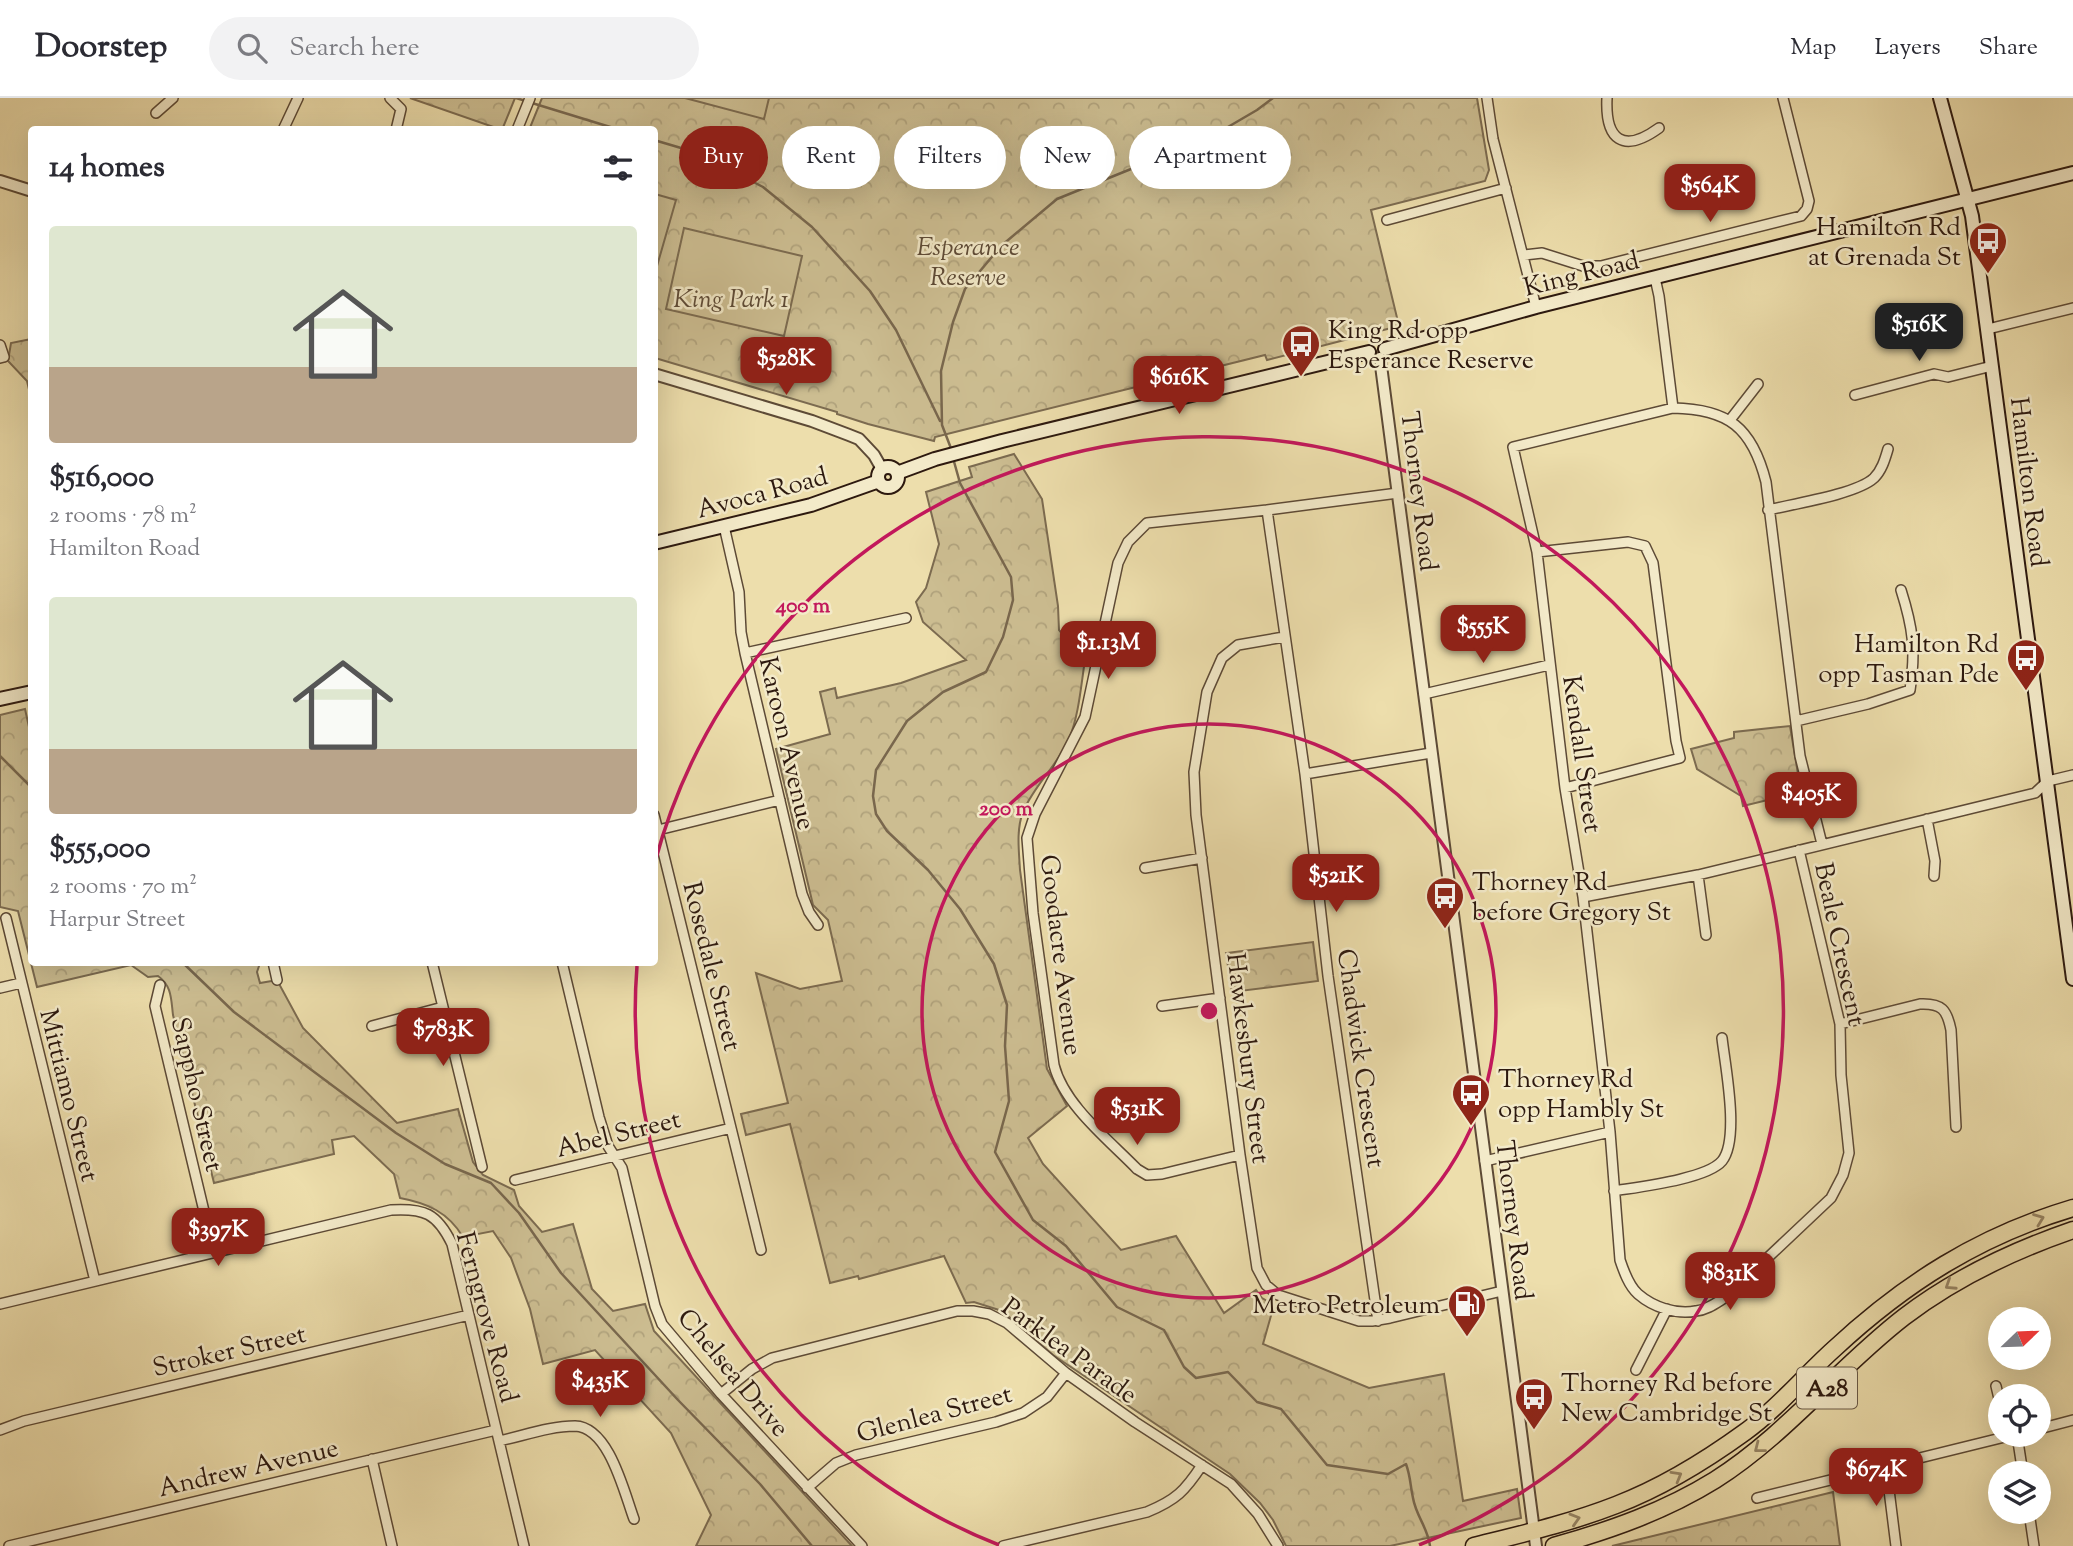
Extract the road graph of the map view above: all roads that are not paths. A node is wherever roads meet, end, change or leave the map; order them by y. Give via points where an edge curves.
1 (173, 98) edge
2 (298, 98) edge
3 (390, 98) edge
4 (530, 98) edge
5 (1487, 98) edge
6 (1607, 98) edge
7 (1783, 98) edge
8 (1940, 98) edge
9 (156, 113) dead end
10 (285, 126) edge
11 (397, 126) edge
12 (518, 126) edge
13 (1659, 128) dead end
14 (2073, 173) edge
15 (0, 181) edge
16 (1506, 188) junction
17 (28, 190) edge
18 (1967, 200) junction
19 (1387, 219) dead end
20 (1524, 255) junction
21 (1655, 278) junction
22 (1536, 307) junction
23 (2073, 308) edge
24 (1988, 329) junction
25 (0, 345) edge
26 (1378, 353) junction
27 (0, 358) edge
28 (1992, 366) junction
29 (658, 375) edge
30 (1758, 384) dead end
31 (1854, 395) dead end
32 (1673, 408) junction
33 (1730, 420) junction
34 (1888, 449) dead end
35 (964, 451) joint
36 (880, 475) junction
37 (1398, 493) junction
38 (1267, 510) junction
39 (1768, 510) junction
40 (724, 526) junction
41 (658, 542) edge
42 (1537, 552) junction
43 (1901, 590) dead end
44 (906, 618) dead end
45 (1284, 637) junction
46 (745, 653) junction
47 (1549, 665) junction
48 (28, 693) edge
49 (1424, 694) junction
50 (0, 699) edge
51 (1796, 722) junction
52 (1431, 753) junction
53 (1305, 774) junction
54 (2073, 775) edge
55 (2048, 781) junction
56 (1565, 788) junction
57 (780, 800) junction
58 (1927, 819) junction
59 (658, 830) edge
60 (658, 839) edge
61 (1822, 844) junction
62 (1799, 850) junction
63 (1202, 858) junction
64 (1145, 868) dead end
65 (1698, 875) junction
66 (1934, 876) dead end
67 (1583, 898) junction
68 (6, 918) dead end
69 (818, 925) dead end
70 (1706, 935) dead end
71 (274, 966) edge
72 (433, 966) edge
73 (563, 966) edge
74 (277, 979) dead end
75 (2073, 979) edge
76 (21, 983) junction
77 (160, 985) dead end
78 (0, 988) edge
79 (1220, 998) junction
80 (1162, 1006) dead end
81 (443, 1007) junction
82 (1840, 1024) junction
83 (372, 1027) dead end
84 (1721, 1038) dead end
85 (1956, 1127) dead end
86 (731, 1128) junction
87 (1610, 1132) junction
88 (1240, 1155) junction
89 (615, 1156) junction
90 (1485, 1161) junction
91 (482, 1167) dead end
92 (515, 1180) dead end
93 (1614, 1191) junction
94 (2073, 1208) edge
95 (2073, 1230) edge
96 (761, 1251) dead end
97 (214, 1253) junction
98 (95, 1281) junction
99 (1502, 1291) junction
100 (0, 1304) edge
101 (1667, 1309) junction
102 (469, 1315) junction
103 (1378, 1321) junction
104 (1636, 1370) dead end
105 (1066, 1373) junction
106 (721, 1394) junction
107 (2073, 1420) edge
108 (2051, 1426) edge
109 (0, 1430) edge
110 (496, 1430) junction
111 (499, 1441) junction
112 (1988, 1441) edge
113 (372, 1459) junction
114 (1202, 1465) junction
115 (1886, 1466) junction
116 (807, 1488) junction
117 (1757, 1498) dead end
118 (634, 1519) dead end
119 (2031, 1524) edge
120 (1535, 1539) edge
121 (9, 1546) edge
122 (392, 1546) edge
123 (524, 1546) edge
124 (862, 1546) edge
125 (1003, 1546) edge
126 (1278, 1546) edge
127 (1474, 1546) edge
128 (1554, 1546) edge
129 (1896, 1546) edge
130 (2034, 1546) edge

1 - 9 street
2 - 10 street
3 - 11 street via 401,109
4 - 12 street
5 - 16 street
6 - 13 street via 1612,132 1618,139 1639,140
7 - 20 street via 1809,201 1801,216 1601,266 1583,266 1542,253
8 - 18 main road, Hamilton Road
14 - 18 main road, King Road
15 - 17 street
16 - 19 street
16 - 20 street
18 - 21 main road, King Road
18 - 24 main road, Hamilton Road
20 - 22 street
21 - 22 main road, King Road
21 - 32 street
22 - 26 main road, King Road
23 - 24 street
24 - 28 main road, Hamilton Road
25 - 27 street via 4,357
26 - 35 main road, King Road
26 - 37 street, Thorney Road
28 - 31 street, Hamilton Road via 1948,377 1934,374
28 - 55 main road, Hamilton Road
29 - 36 street via 859,439 874,455
30 - 33 street
32 - 33 street via 1695,408
32 - 42 street, Kendall Street via 1513,447
33 - 39 street via 1749,439 1760,460
34 - 39 street via 1878,474 1864,486
35 - 36 main road, Avoca Road via 897,473 894,485 884,486
36 - 40 main road, Avoca Road via 811,505
37 - 38 street, Goodacre Avenue
37 - 49 street, Thorney Road
38 - 45 street, Chadwick Crescent
38 - 88 street, Goodacre Avenue via 1147,523 1128,542 1118,563 1085,717 1027,838 1055,1070 1070,1099 1147,1176
39 - 51 street
40 - 41 main road, Avoca Road
40 - 46 street, Karoon Avenue via 739,592
42 - 47 street, Kendall Street
42 - 56 street via 1628,542 1645,546 1653,562 1680,758
43 - 51 street via 1914,650 1910,690
44 - 46 street
45 - 53 street, Chadwick Crescent
45 - 63 street, Hawkesbury Street via 1238,645 1222,658 1208,692 1194,772
46 - 57 street, Karoon Avenue
47 - 49 street
47 - 56 street, Kendall Street
48 - 50 main road
49 - 52 street, Thorney Road
51 - 61 street
52 - 53 street
52 - 90 street, Thorney Road
53 - 103 street, Chadwick Crescent via 1328,976
54 - 55 street
55 - 58 street via 2035,793
55 - 75 main road, Hamilton Road
56 - 67 street, Kendall Street
57 - 59 street
57 - 69 street, Karoon Avenue via 802,894
58 - 61 street
58 - 66 street
60 - 86 street, Rosedale Street
61 - 62 street
62 - 65 street
62 - 82 street, Beale Crescent
63 - 64 street
63 - 79 street, Hawkesbury Street
65 - 67 street
65 - 70 street
67 - 87 street, Beale Crescent
68 - 76 street, Mittiamo Street
71 - 74 street
72 - 81 street
73 - 89 street, Chelsea Drive via 599,1118
76 - 78 street
76 - 98 street, Mittiamo Street
77 - 97 street, Sappho Street via 155,1006
79 - 80 street
79 - 88 street, Hawkesbury Street
81 - 83 street
81 - 91 street
82 - 85 street via 1920,1004 1942,1008 1951,1030
82 - 101 street, Beale Crescent via 1849,1153 1831,1198 1726,1297 1696,1311
84 - 93 street via 1731,1140 1723,1161 1679,1180
86 - 89 street, Abel Street
86 - 96 street, Rosedale Street
87 - 90 street
87 - 93 street, Beale Crescent
88 - 103 street, Hawkesbury Street via 1255,1261 1266,1285 1283,1298 1359,1321
89 - 92 street, Abel Street
89 - 106 street, Chelsea Drive via 622,1168 662,1324
90 - 99 street, Thorney Road
93 - 101 street, Beale Crescent via 1620,1260 1626,1276 1637,1293
120 -> 94 highway, A28 via 1674,1478 1748,1430 1905,1289 1980,1244
95 -> 128 highway, A28 via 1991,1263 1931,1298 1787,1425 1716,1479 1654,1513
97 - 98 street
97 - 102 street, Ferngrove Road via 391,1210 424,1212 439,1221 452,1244
98 - 100 street
99 - 103 street, Hawkesbury Street
99 - 120 street, Thorney Road
101 - 104 street
102 - 109 street, Stroker Street
102 - 110 street, Ferngrove Road
105 - 106 street, Parklea Parade via 1007,1323 989,1314 957,1311 772,1358
105 - 114 street, Parklea Parade
105 - 116 street, Glenlea Street via 1047,1397 1023,1413 856,1455 836,1463
106 - 116 street, Chelsea Drive
107 - 108 street
110 - 111 street, Ferngrove Road
110 - 113 street, Andrew Avenue
111 - 118 street via 577,1426 591,1431 611,1458
111 - 123 street, Ferngrove Road
112 - 115 street
113 - 121 street, Andrew Avenue
113 - 122 street
114 - 125 street via 1187,1488 1167,1504
114 - 126 street, Parklea Parade via 1245,1498
115 - 117 street
115 - 129 street
116 - 124 street, Chelsea Drive
119 - 130 street
120 - 127 highway, A28

